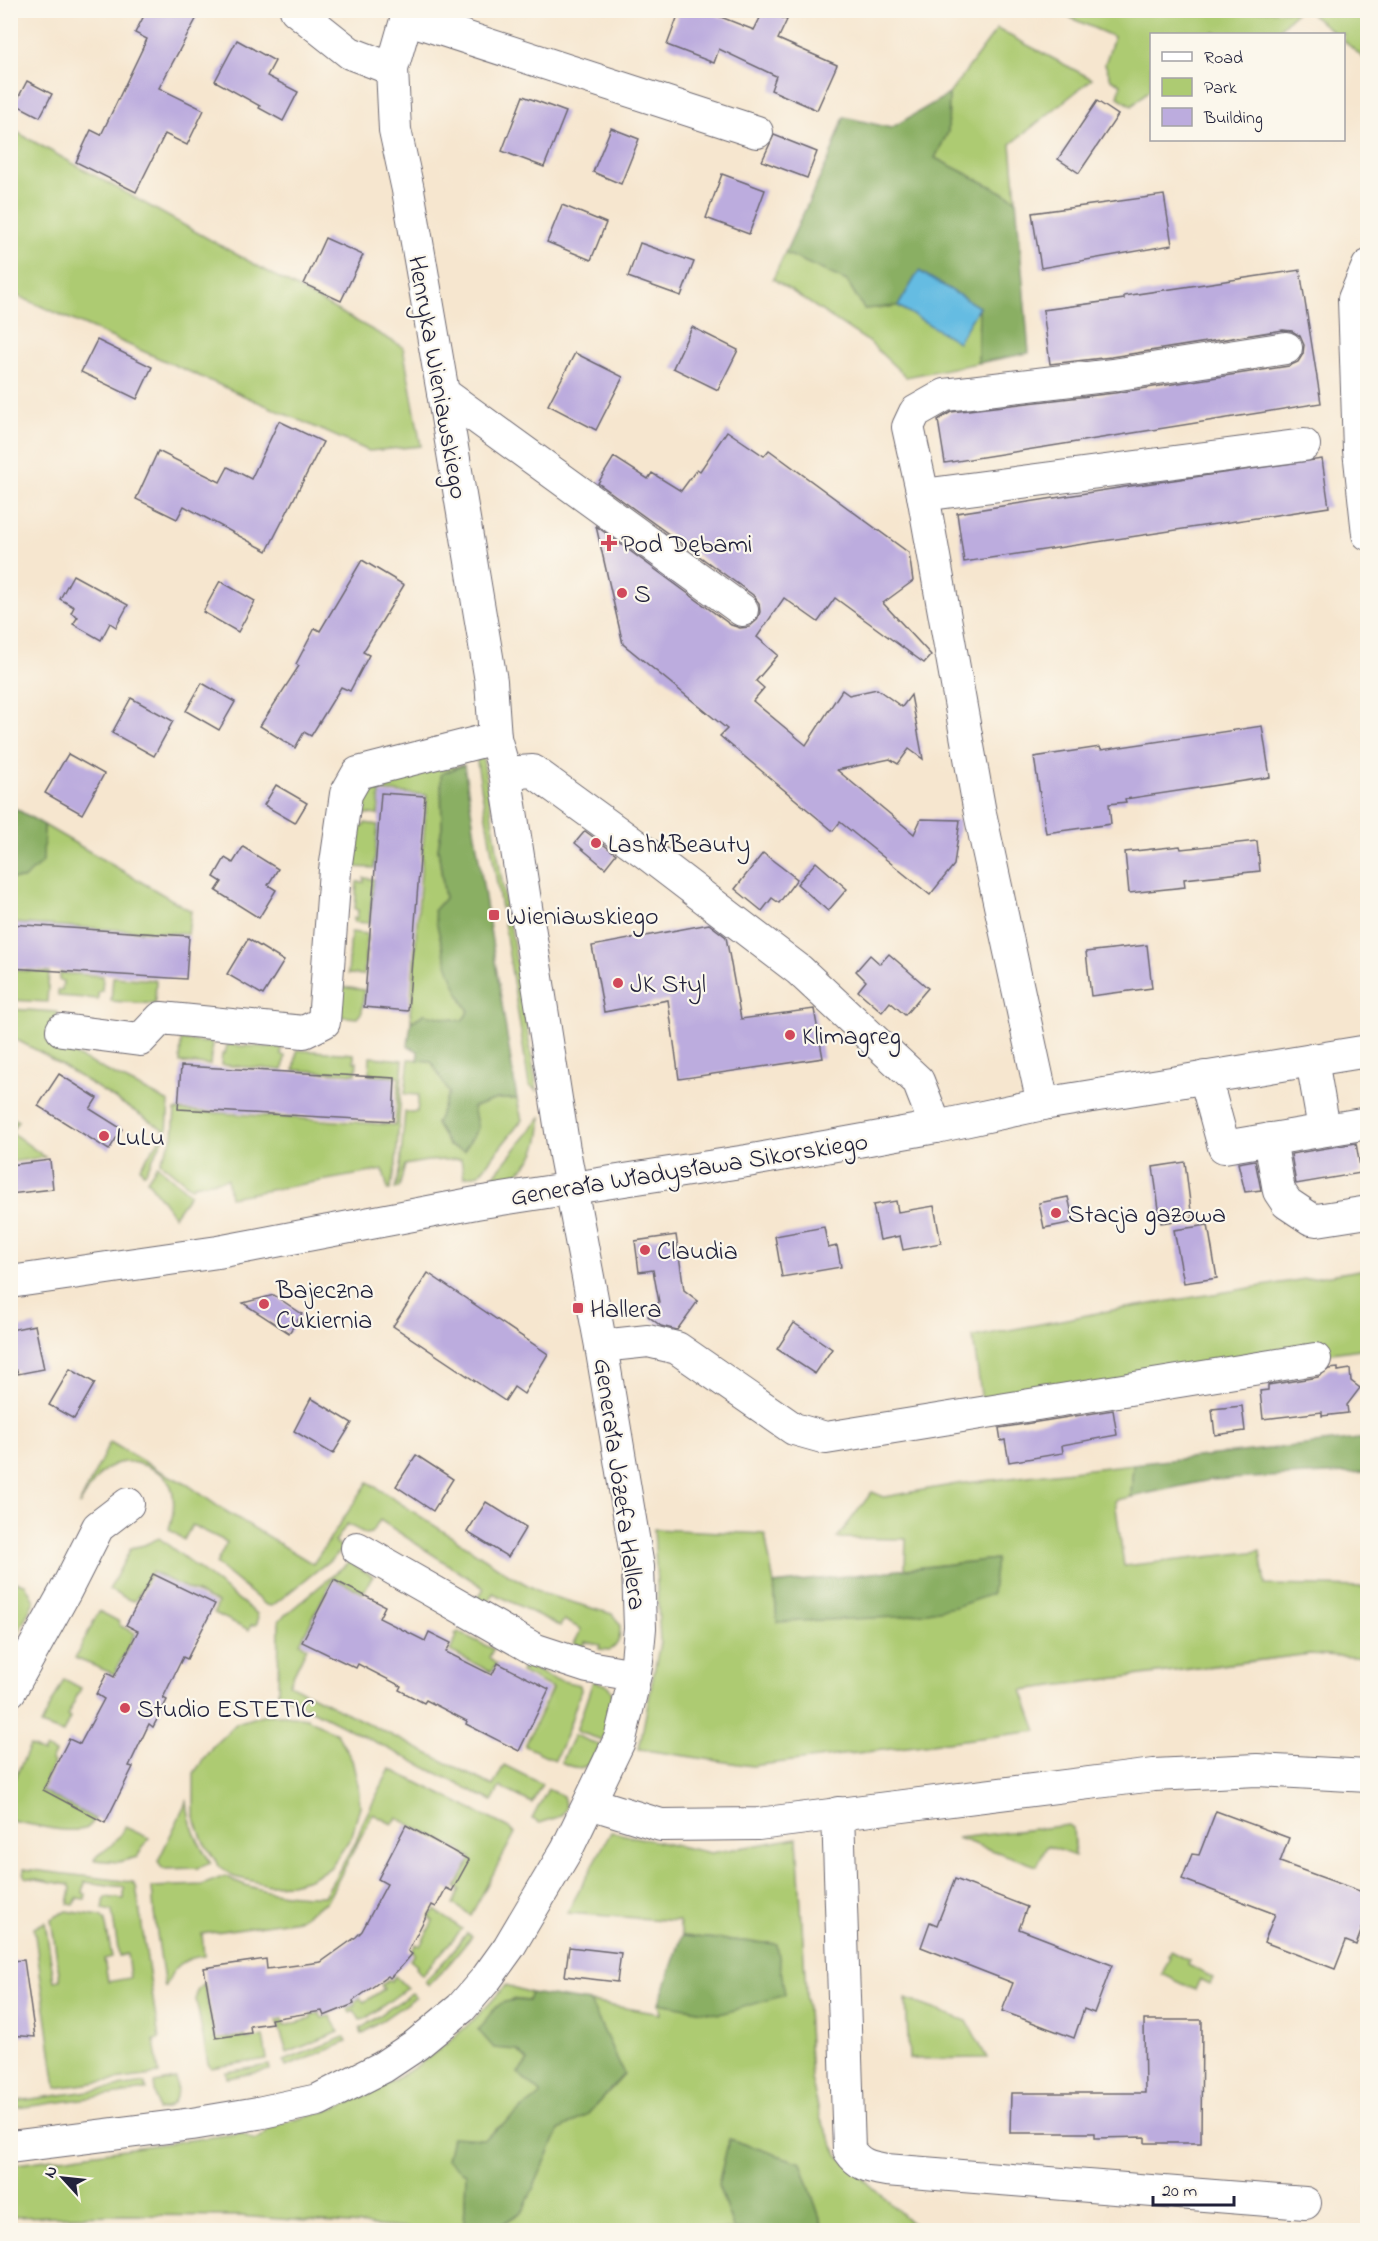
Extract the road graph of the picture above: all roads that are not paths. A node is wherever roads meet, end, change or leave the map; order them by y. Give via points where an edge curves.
1 (296, 10) edge
2 (408, 14) edge
3 (392, 69) junction
4 (757, 132) dead end
5 (1368, 266) edge
6 (1286, 348) dead end
7 (444, 393) junction
8 (1304, 445) dead end
9 (923, 495) junction
10 (1368, 534) edge
11 (742, 610) dead end
12 (495, 738) junction
13 (505, 773) junction
14 (62, 1030) dead end
15 (1368, 1051) edge
16 (1312, 1060) junction
17 (1205, 1077) junction
18 (1043, 1104) junction
19 (1368, 1123) edge
20 (936, 1126) junction
21 (1324, 1129) junction
22 (1270, 1139) junction
23 (573, 1189) junction
24 (1368, 1212) edge
25 (10, 1282) edge
26 (601, 1346) junction
27 (1315, 1359) dead end
28 (128, 1504) dead end
29 (357, 1548) dead end
30 (634, 1675) junction
31 (10, 1691) edge
32 (1368, 1776) edge
33 (590, 1803) junction
34 (838, 1813) junction
35 (10, 2147) edge
36 (1305, 2203) dead end

1 - 3 street via 350,53
2 - 3 street, Henryka Wieniawskiego
2 - 4 street, Henryka Wieniawskiego
3 - 7 street, Henryka Wieniawskiego via 395,130
5 - 10 street via 1354,299 1359,450
6 - 9 street via 1113,375 945,395 915,412 908,427
7 - 11 street
7 - 12 street, Henryka Wieniawskiego via 491,681
8 - 9 street
9 - 18 street via 980,813
12 - 13 street, Henryka Wieniawskiego
12 - 14 street via 358,773 345,794 324,1022 304,1032 161,1018 140,1040
13 - 20 street via 533,771 798,970 918,1082
13 - 23 street, Henryka Wieniawskiego
15 - 16 street, Generała Władysława Sikorskiego
16 - 17 street, Generała Władysława Sikorskiego
16 - 21 street
17 - 18 street, Generała Władysława Sikorskiego
17 - 22 street via 1224,1147
18 - 20 street, Generała Władysława Sikorskiego
19 - 21 street
20 - 23 street, Generała Władysława Sikorskiego
21 - 22 street
22 - 24 street via 1279,1191 1298,1211 1317,1220
23 - 25 street, Generała Władysława Sikorskiego via 476,1203 218,1252
23 - 26 street, Generała Józefa Hallera
26 - 27 street via 648,1341 677,1348 794,1429 826,1438
26 - 30 street, Generała Józefa Hallera via 638,1567 640,1628
28 - 31 street via 98,1527
29 - 30 street via 536,1650 588,1667
30 - 33 street, Generała Józefa Hallera via 620,1739
32 - 34 street via 1257,1770 1154,1775
33 - 34 street via 661,1825 758,1824
33 - 35 street, Generała Józefa Hallera via 533,1909 486,1979 461,2007 383,2067 318,2100 258,2113
34 - 36 street via 849,2150 855,2160 886,2170

